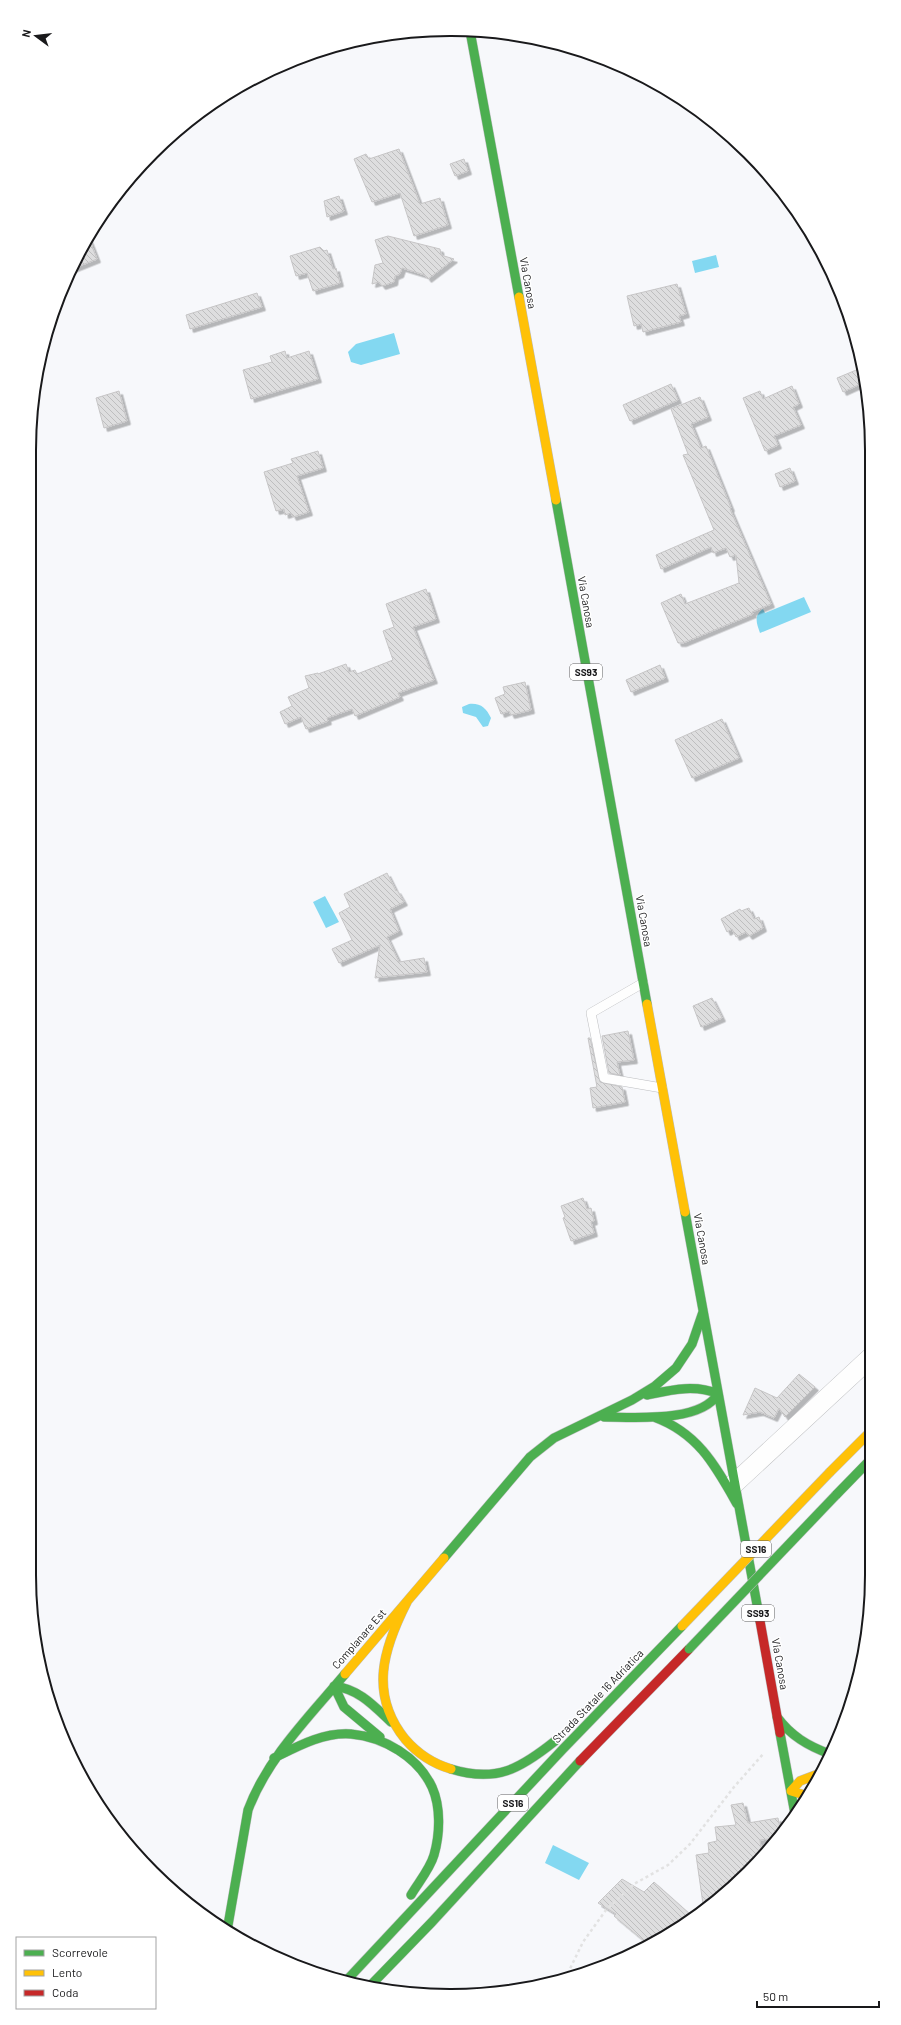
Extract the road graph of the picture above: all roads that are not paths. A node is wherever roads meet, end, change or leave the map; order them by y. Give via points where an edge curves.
1 (471, 37) edge
2 (643, 983) junction
3 (662, 1088) junction
4 (703, 1312) junction
5 (865, 1363) edge
6 (718, 1394) junction
7 (643, 1396) junction
8 (654, 1417) junction
9 (595, 1418) junction
10 (865, 1437) edge
11 (865, 1465) edge
12 (865, 1473) edge
13 (734, 1484) junction
14 (836, 1495) junction
15 (739, 1508) junction
16 (407, 1602) junction
17 (637, 1672) junction
18 (334, 1686) junction
19 (777, 1717) junction
20 (397, 1728) junction
21 (386, 1741) junction
22 (825, 1752) edge
23 (274, 1758) junction
24 (812, 1776) edge
25 (791, 1791) junction
26 (802, 1794) edge
27 (794, 1807) edge
28 (406, 1901) dead end
29 (396, 1913) dead end
30 (228, 1924) edge
31 (345, 1975) edge
32 (350, 1977) edge
33 (374, 1982) edge

1 - 2 main road, Via Canosa / SS93
2 - 3 main road, Via Canosa / SS93
2 - 3 lane via 591,1013 604,1078
3 - 4 main road, Via Canosa / SS93
4 - 6 main road, Via Canosa / SS93
4 - 7 main road, Complanare Est via 694,1341 683,1360 664,1381
5 - 13 street
6 - 7 main road, Complanare Est via 698,1388
6 - 8 main road, Complanare Est via 704,1408
6 - 13 main road, Via Canosa / SS93
7 - 9 main road, Complanare Est
8 - 9 main road, Complanare Est
8 - 15 main road, Complanare Est via 676,1425 694,1440 718,1471
9 - 16 main road, Complanare Est via 556,1436 530,1457
10 - 17 main road, Strada Statale 16 Adriatica / SS16, bridge
11 - 14 main road, SS16
12 - 14 main road, SS16
13 - 15 main road, Via Canosa / SS93
14 - 33 main road, SS16, bridge via 588,1752
15 - 19 main road, Via Canosa / SS93
16 - 18 main road, Complanare Est
16 - 20 main road, SS16 via 390,1642 383,1678 386,1704
17 - 20 main road, SS16 via 537,1756 500,1774 456,1771 433,1762 413,1747
17 - 32 main road, Strada Statale 16 Adriatica / SS16
18 - 20 main road, SS16 via 357,1692
18 - 21 main road via 344,1707
18 - 23 main road, Complanare Est
19 - 22 main road via 796,1738
19 - 25 main road, Via Canosa / SS93
21 - 23 main road via 356,1734 327,1736 298,1745
21 - 28 main road via 403,1752 423,1772 434,1791 439,1807 440,1829 435,1856 423,1880
23 - 30 main road, Complanare Est via 248,1810
24 - 25 main road via 802,1779
25 - 26 main road
25 - 27 main road, Via Canosa / SS93
29 - 31 main road

